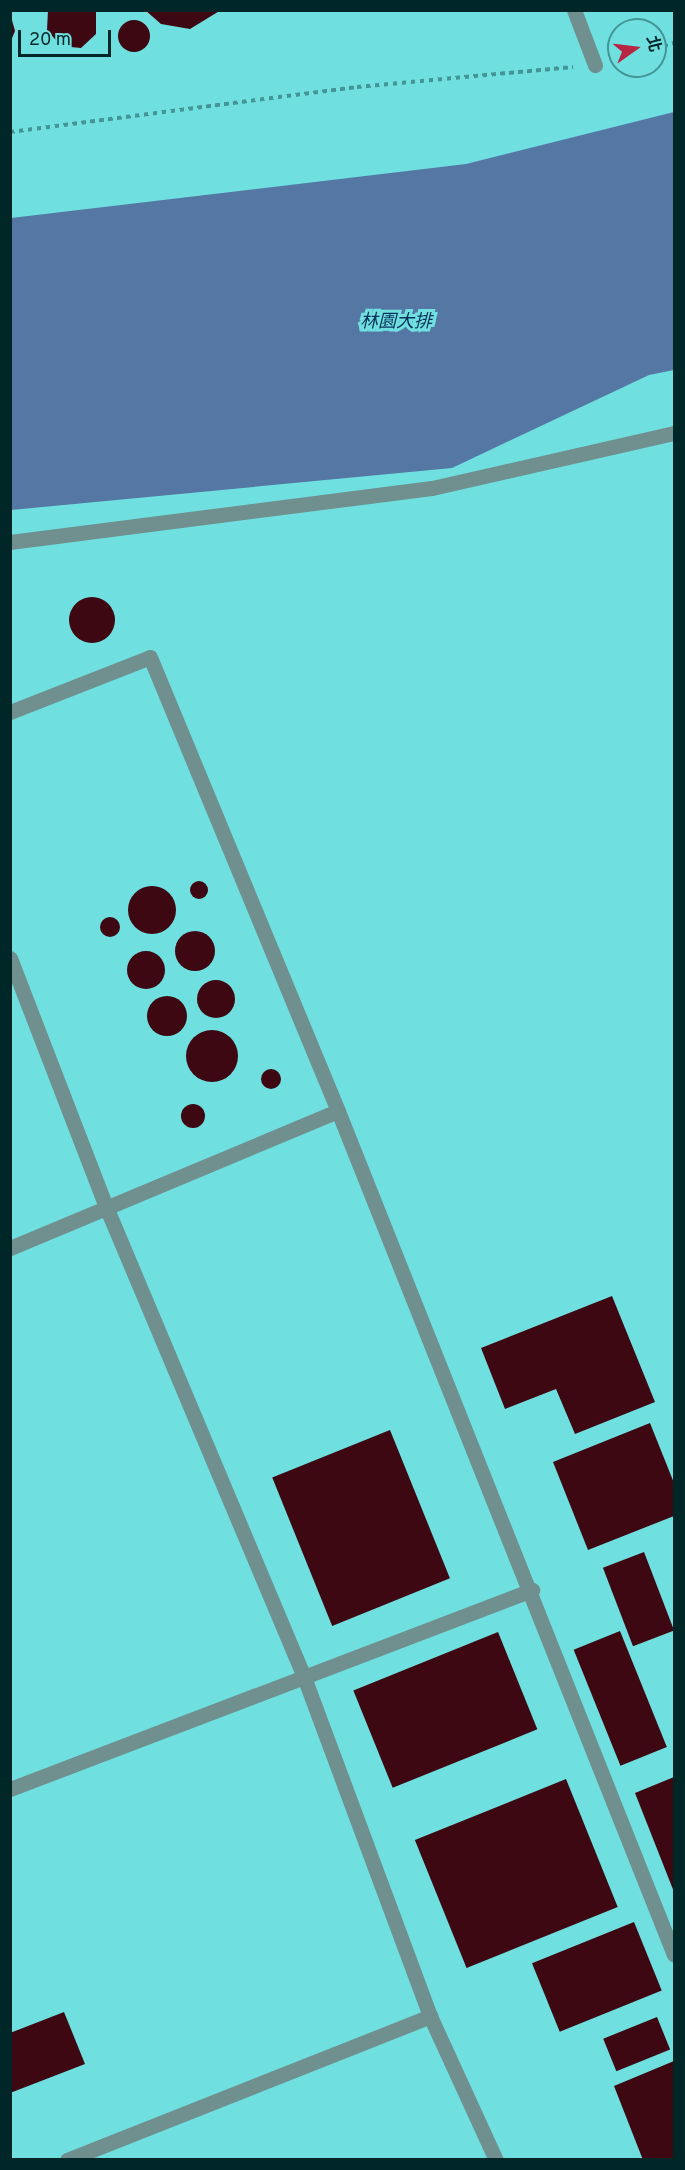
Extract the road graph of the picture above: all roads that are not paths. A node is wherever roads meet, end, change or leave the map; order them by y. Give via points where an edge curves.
1 (574, 10) edge
2 (595, 65) road end
3 (675, 433) edge
4 (10, 542) edge
5 (10, 712) edge
6 (10, 958) edge
7 (338, 1111) junction
8 (107, 1209) junction
9 (10, 1248) edge
10 (532, 1590) junction
11 (304, 1677) junction
12 (10, 1790) edge
13 (675, 1955) edge
14 (430, 2016) junction
15 (67, 2160) edge
16 (496, 2160) edge

1 - 2 street
3 - 4 street via 432,488
5 - 7 street via 150,657
6 - 8 street
7 - 8 street
7 - 10 street
8 - 9 street
8 - 11 street
10 - 11 street
10 - 13 street
11 - 12 street
11 - 14 street
14 - 15 street
14 - 16 street

